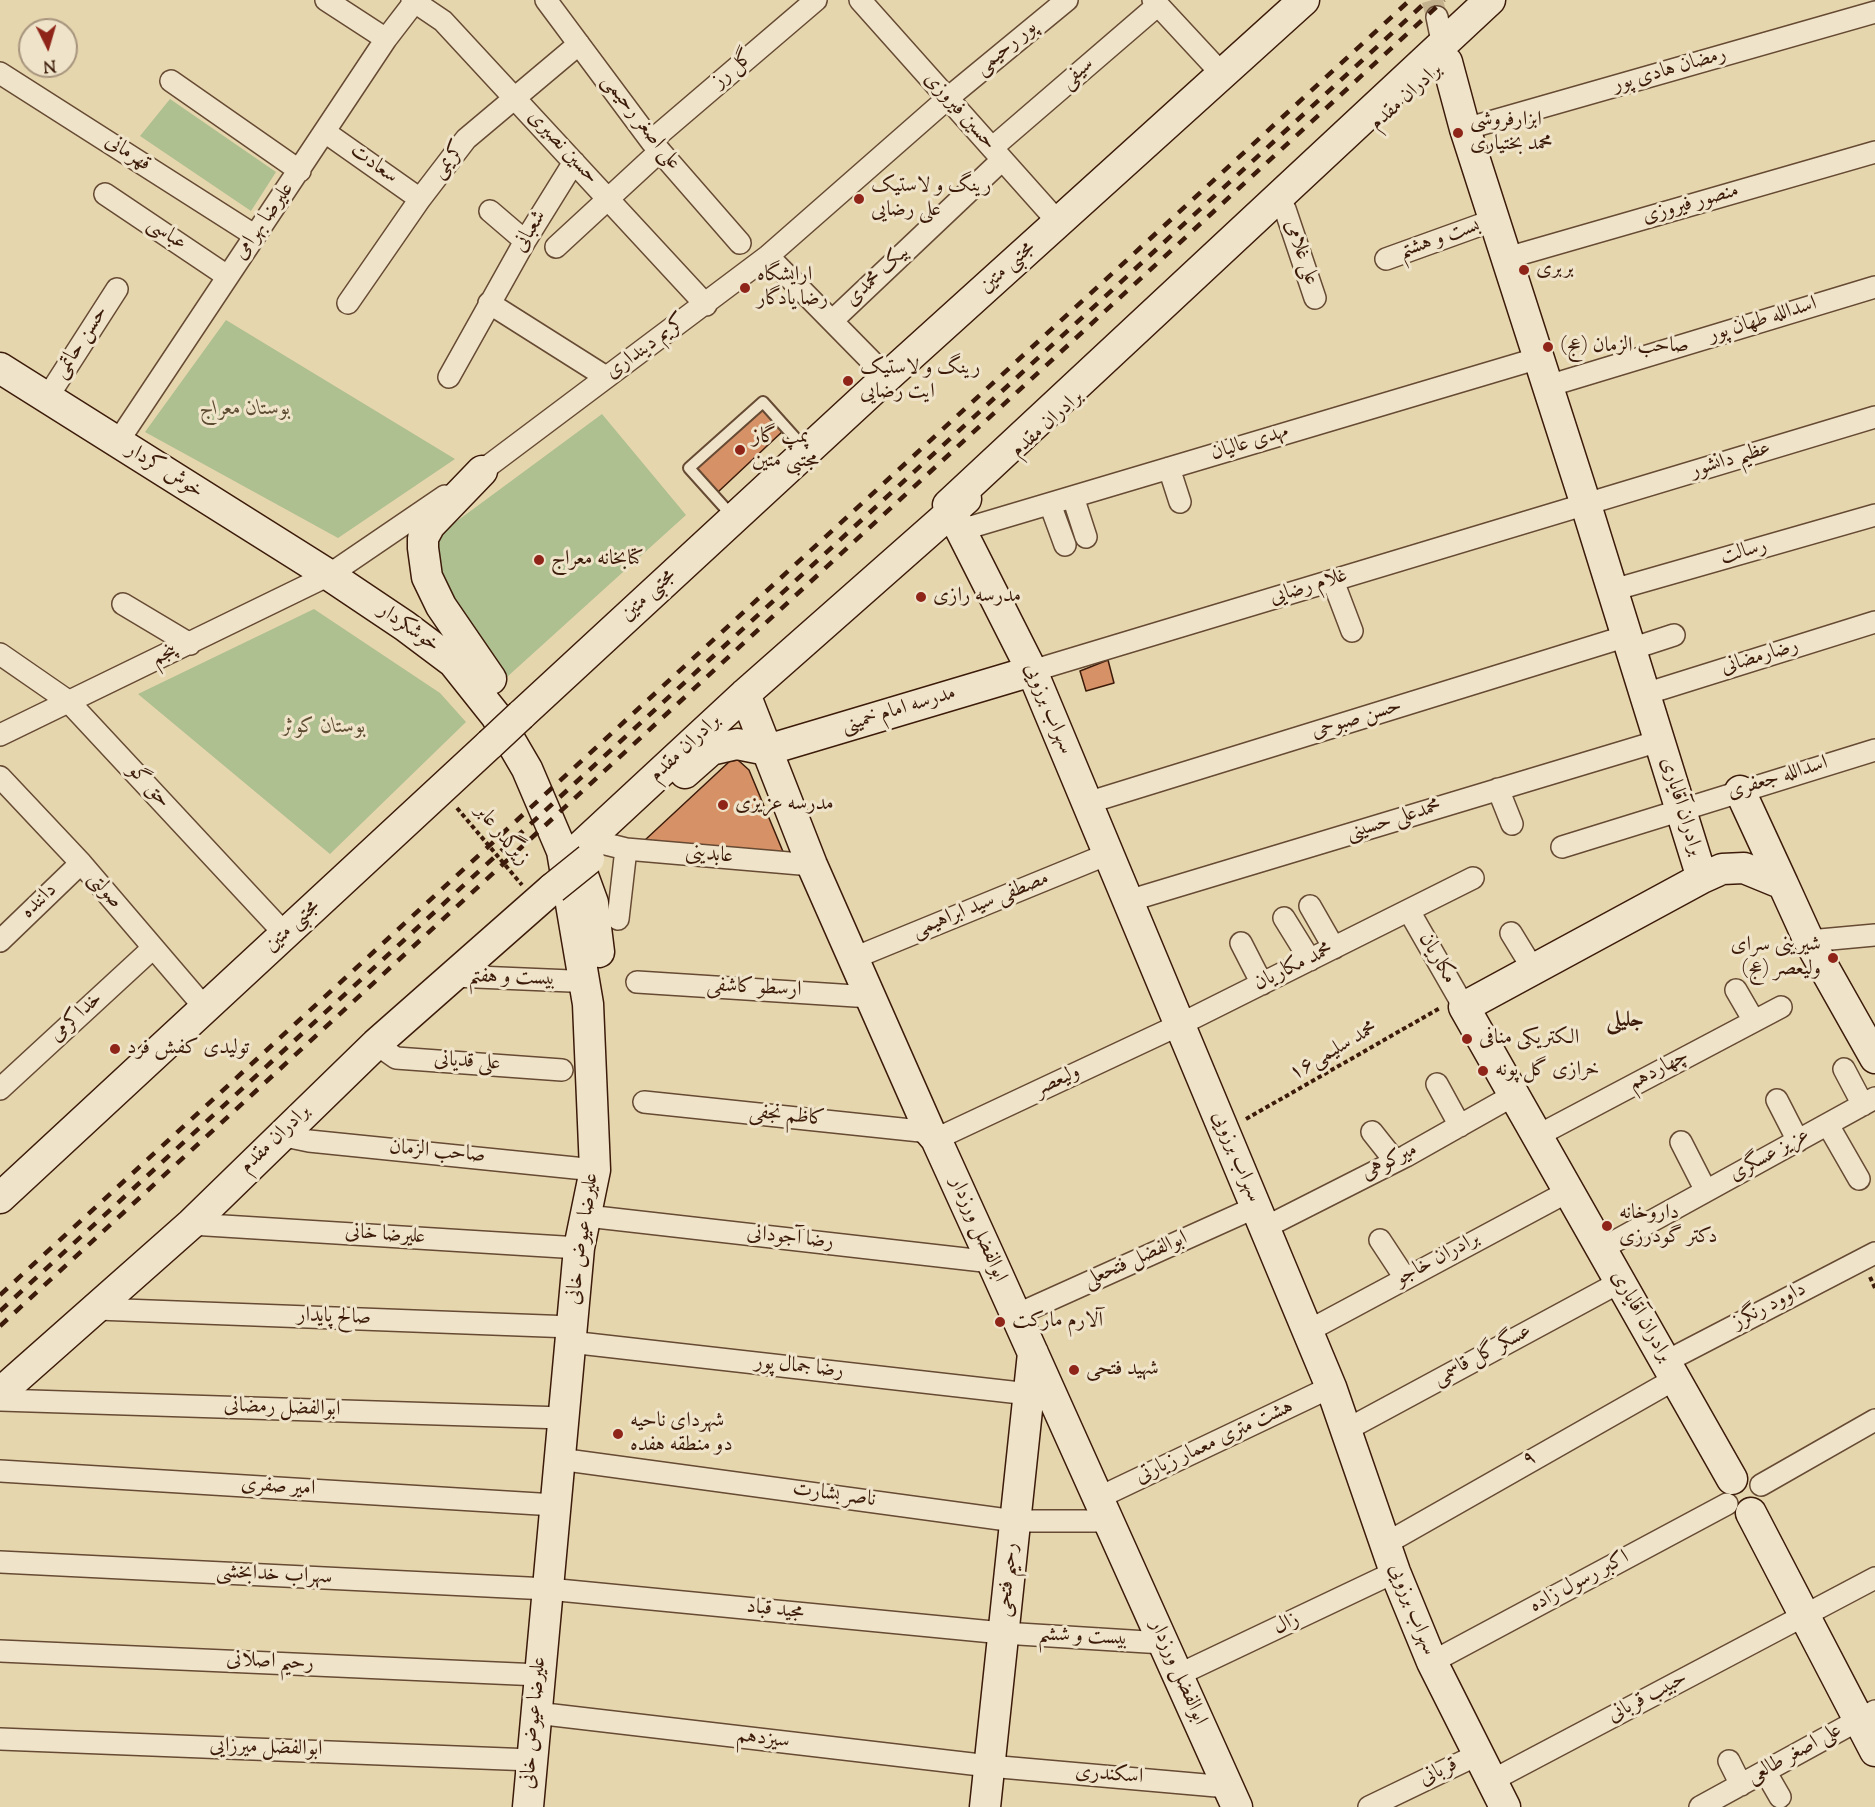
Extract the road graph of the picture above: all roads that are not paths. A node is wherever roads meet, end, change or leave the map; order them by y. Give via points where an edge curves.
1 (326, 0) edge
2 (546, 0) edge
3 (816, 0) edge
4 (1066, 0) edge
5 (1304, 0) edge
6 (1490, 0) edge
7 (1514, 0) edge
8 (414, 1) edge
9 (866, 2) edge
10 (1155, 3) edge
11 (1875, 12) edge
12 (386, 39) junction
13 (1442, 41) junction
14 (579, 44) junction
15 (0, 73) edge
16 (1222, 74) junction
17 (171, 81) dead end
18 (515, 97) junction
19 (948, 98) junction
20 (1465, 129) junction
21 (325, 132) junction
22 (656, 146) junction
23 (1875, 152) edge
24 (997, 154) junction
25 (574, 162) junction
26 (300, 171) junction
27 (105, 194) dead end
28 (608, 197) junction
29 (420, 199) junction
30 (1285, 209) junction
31 (490, 211) dead end
32 (1494, 220) junction
33 (1059, 223) junction
34 (254, 235) junction
35 (525, 240) junction
36 (740, 243) dead end
37 (556, 248) dead end
38 (768, 256) junction
39 (1507, 258) junction
40 (1386, 259) dead end
41 (227, 276) junction
42 (1875, 287) edge
43 (117, 289) dead end
44 (1316, 298) dead end
45 (348, 303) dead end
46 (489, 303) junction
47 (706, 305) junction
48 (832, 321) junction
49 (0, 368) edge
50 (1543, 372) junction
51 (449, 377) dead end
52 (606, 377) junction
53 (887, 377) junction
54 (47, 398) junction
55 (1875, 417) edge
56 (117, 443) junction
57 (806, 451) junction
58 (1168, 468) junction
59 (482, 471) junction
60 (1073, 497) junction
61 (1180, 502) dead end
62 (1050, 504) junction
63 (1586, 505) junction
64 (1875, 515) edge
65 (953, 516) junction
66 (734, 517) junction
67 (1086, 537) dead end
68 (1065, 545) dead end
69 (329, 575) junction
70 (1333, 581) junction
71 (1613, 590) junction
72 (123, 604) dead end
73 (1875, 621) edge
74 (1352, 632) dead end
75 (1674, 635) dead end
76 (1629, 643) junction
77 (190, 644) junction
78 (0, 654) edge
79 (1032, 671) junction
80 (487, 689) junction
81 (745, 694) junction
82 (1645, 694) junction
83 (68, 701) junction
84 (0, 735) edge
85 (1659, 741) junction
86 (766, 750) junction
87 (1875, 750) edge
88 (1498, 789) junction
89 (1740, 791) junction
90 (5, 792) edge
91 (1087, 803) junction
92 (1681, 809) junction
93 (1512, 824) dead end
94 (599, 847) junction
95 (1562, 848) dead end
96 (1108, 854) junction
97 (81, 863) junction
98 (812, 865) junction
99 (1473, 878) dead end
100 (1702, 878) junction
101 (1782, 884) junction
102 (1128, 901) junction
103 (1310, 906) dead end
104 (1409, 911) junction
105 (1284, 918) dead end
106 (618, 919) dead end
107 (1510, 933) dead end
108 (285, 934) junction
109 (1875, 935) edge
110 (0, 941) edge
111 (1809, 941) junction
112 (1241, 943) dead end
113 (153, 948) junction
114 (1334, 948) junction
115 (854, 958) junction
116 (1310, 960) junction
117 (1533, 969) junction
118 (450, 973) junction
119 (571, 981) dead end
120 (637, 982) dead end
121 (1262, 984) junction
122 (1736, 990) dead end
123 (871, 997) junction
124 (1461, 1002) junction
125 (1781, 1007) dead end
126 (205, 1008) junction
127 (1754, 1022) junction
128 (1179, 1025) junction
129 (372, 1041) junction
130 (1875, 1058) edge
131 (1844, 1069) dead end
132 (562, 1070) dead end
133 (1437, 1084) dead end
134 (0, 1089) edge
135 (1514, 1095) junction
136 (1777, 1100) dead end
137 (644, 1102) dead end
138 (1869, 1102) edge
139 (1460, 1125) junction
140 (1828, 1125) junction
141 (276, 1132) junction
142 (1372, 1132) dead end
143 (933, 1136) junction
144 (1537, 1136) junction
145 (1798, 1141) junction
146 (1681, 1142) dead end
147 (1395, 1161) junction
148 (595, 1170) junction
149 (1858, 1179) dead end
150 (1569, 1191) junction
151 (1706, 1191) junction
152 (0, 1198) edge
153 (587, 1216) junction
154 (1260, 1217) junction
155 (186, 1220) junction
156 (1380, 1240) dead end
157 (579, 1248) junction
158 (1601, 1249) junction
159 (1875, 1253) edge
160 (992, 1262) junction
161 (1405, 1278) junction
162 (1620, 1282) junction
163 (93, 1305) junction
164 (1016, 1315) junction
165 (1308, 1331) junction
166 (571, 1335) junction
167 (1033, 1353) junction
168 (1670, 1370) junction
169 (0, 1380) edge
170 (1331, 1387) junction
171 (0, 1393) edge
172 (1029, 1394) junction
173 (0, 1400) edge
174 (563, 1418) junction
175 (1875, 1419) edge
176 (1346, 1430) junction
177 (560, 1459) junction
178 (0, 1471) edge
179 (1761, 1485) junction
180 (1737, 1499) junction
181 (555, 1505) junction
182 (1103, 1510) junction
183 (1015, 1521) junction
184 (1385, 1544) junction
185 (0, 1562) edge
186 (1395, 1572) junction
187 (1875, 1578) edge
188 (548, 1589) junction
189 (1804, 1615) junction
190 (1003, 1633) junction
191 (1163, 1643) junction
192 (0, 1651) edge
193 (1432, 1662) junction
194 (540, 1675) junction
195 (1178, 1675) junction
196 (536, 1713) junction
197 (1867, 1716) edge
198 (0, 1738) edge
199 (1875, 1751) edge
200 (532, 1760) junction
201 (1729, 1761) dead end
202 (989, 1766) junction
203 (1484, 1768) junction
204 (1765, 1772) junction
205 (1742, 1785) junction
206 (1232, 1797) edge
207 (1780, 1797) dead end
208 (528, 1807) edge
209 (985, 1807) edge
210 (1369, 1807) edge
211 (1505, 1807) edge
212 (1700, 1807) edge

1 - 12 street
2 - 14 street, علی اصغر رحیمی
3 - 22 street, گل رز
4 - 19 street, پور رحیمی
5 - 16 street, مجتبی متین
6 - 13 street, برادران مقدم
7 - 13 street, برادران مقدم
8 - 12 street, علیرضا بهرامی
8 - 18 street, حسین نصیری via 443,21
9 - 19 street, حسین فیروزی
10 - 16 street
10 - 24 street, سیفی
11 - 20 street, رمضان هادی پور
12 - 21 street, علیرضا بهرامی
13 - 20 street, برادران آقایاری
13 - 30 street, برادران مقدم
13 - 65 street, برادران مقدم
14 - 18 street, کریمی
14 - 22 street, علی اصغر رحیمی
15 - 34 street, قهرمانی
16 - 33 street, مجتبی متین
17 - 26 street
18 - 25 street, حسین نصیری
18 - 29 street, کریمی via 466,140
19 - 24 street, حسین فیروزی
19 - 38 street, کریم دینداری
20 - 32 street, برادران آقایاری
21 - 26 street, علیرضا بهرامی
21 - 29 street, سعادت
22 - 28 street, گل رز
22 - 36 street, علی اصغر رحیمی
23 - 39 street, منصور فیروزی
24 - 33 street, حسین فیروزی
24 - 48 street, بیک محمدی
25 - 28 street, حسین نصیری
25 - 35 street, شعبانی
26 - 34 street, علیرضا بهرامی
27 - 41 street, عباسی
28 - 37 street, گل رز
28 - 47 street, حسین نصیری
29 - 45 street, کریمی
30 - 44 street, علی غلامی
30 - 65 street, برادران مقدم
31 - 35 street
32 - 39 street, برادران آقایاری
32 - 40 street, بست و هشتم
33 - 53 street, مجتبی متین
34 - 41 street, علیرضا بهرامی
35 - 46 street, شعبانی
38 - 47 street, کریم دینداری
38 - 48 street
39 - 50 street, برادران آقایاری
41 - 56 street, علیرضا بهرامی
42 - 50 street, اسدالله طهان پور
43 - 54 street, حسن حاتمی
46 - 51 street, شعبانی
46 - 52 street
47 - 52 street, کریم دینداری
48 - 53 street
49 - 54 street, خوش کردار
50 - 58 street, مهدی عالیان
50 - 63 street, برادران آقایاری
52 - 59 street, کریم دینداری
53 - 57 street, مجتبی متین
54 - 56 street, خوش کردار
55 - 63 street, عظیم دانشور
56 - 69 street, خوش کردار
57 - 66 street, مجتبی متین
57 - 66 lane via 763,402 689,468
58 - 60 street, مهدی عالیان
58 - 61 street
59 - 69 street, کریم دینداری
59 - 80 street via 430,525 423,548 427,577
60 - 62 street, مهدی عالیان
60 - 67 street
62 - 65 street, مهدی عالیان
62 - 68 street
63 - 70 street, غلام رضایی
63 - 71 street, برادران آقایاری
64 - 71 street, رسالت
65 - 79 street, سهراب برزویی
65 - 81 street, برادران مقدم
66 - 108 street, مجتبی متین, bridge
69 - 77 street, پنجم
69 - 80 street, خوشکردار via 405,626
70 - 74 street
70 - 79 street, غلام رضایی
71 - 76 street, برادران آقایاری
72 - 77 street
73 - 82 street, رضارمضانی
75 - 76 street, حسن صبوحی
76 - 82 street, برادران آقایاری
76 - 91 street, حسن صبوحی
77 - 83 street, پنجم
78 - 83 street, حق گو
79 - 86 street, مدرسه امام خمینی
79 - 91 street, سهراب برزویی
80 - 148 street, علیرضا عیوض خانی via 562,851 588,1004
81 - 86 street, ابوالفضل ورزدار
81 - 94 street, برادران مقدم
82 - 85 street, برادران آقایاری
83 - 84 street, پنجم
83 - 108 street, حق گو
85 - 88 street, محمدعلی حسینی
85 - 92 street, برادران آقایاری
86 - 94 street, برادران مقدم via 737,744 711,750
86 - 98 street, ابوالفضل ورزدار
87 - 89 street, اسدالله جعفری
88 - 93 street
88 - 102 street, محمدعلی حسینی
89 - 92 street, اسدالله جعفری
89 - 101 street
90 - 97 street, صولتی
91 - 96 street, سهراب برزویی
92 - 95 street, اسدالله جعفری
92 - 100 street, برادران آقایاری
94 - 98 street, عابدینی
94 - 106 street
94 - 118 street, برادران مقدم, bridge via 543,887
96 - 102 street, سهراب برزویی
96 - 115 street, مصطفی سید ابراهیمی
97 - 110 street, داننده
97 - 113 street, صولتی
98 - 115 street, ابوالفضل ورزدار
99 - 104 street, محمد مکاریان
100 - 101 street via 1722,868 1744,868
100 - 117 street, برادران آقایاری
101 - 111 street
102 - 128 street, سهراب برزویی
103 - 114 street
104 - 114 street, محمد مکاریان
104 - 124 street, مکاریان
105 - 116 street
107 - 117 street
108 - 126 street, مجتبی متین
109 - 111 street
111 - 130 street
112 - 121 street
113 - 126 street, صولتی
113 - 134 street, خداکرمی
114 - 116 street, محمد مکاریان
115 - 123 street, ابوالفضل ورزدار
116 - 121 street, محمد مکاریان
117 - 124 street, برادران آقایاری
118 - 119 street, بیست و هفتم
118 - 129 street, برادران مقدم
120 - 123 street, ارسطو کاشفی
121 - 128 street, محمد مکاریان
122 - 127 street
123 - 143 street, ابوالفضل ورزدار
124 - 135 street, برادران آقایاری
125 - 127 street, چهاردهم
126 - 152 street, مجتبی متین
127 - 144 street, چهاردهم
128 - 143 street, ولیعصر
128 - 154 street, سهراب برزویی
129 - 132 street, علی قدیانی via 396,1058
129 - 141 street, برادران مقدم
131 - 138 street
133 - 139 street
135 - 139 street, میرکوهی
135 - 144 street, برادران آقایاری
136 - 145 street
137 - 143 street, کاظم نجفی
138 - 140 street, عزیز عسگری
139 - 147 street, میرکوهی
140 - 145 street, عزیز عسگری
140 - 149 street
141 - 148 street, صاحب الزمان via 309,1141
141 - 155 street, برادران مقدم
142 - 147 street
143 - 160 street, ابوالفضل ورزدار
144 - 150 street, برادران آقایاری
145 - 151 street, عزیز عسگری
146 - 151 street
147 - 154 street, میرکوهی
148 - 153 street, علیرضا عیوض خانی
150 - 158 street, برادران آقایاری
150 - 161 street, برادران خاجو
151 - 158 street, عزیز عسگری
153 - 157 street, علیرضا عیوض خانی
153 - 160 street, رضا آجودانی
154 - 164 street, ابوالفضل فتحعلی
154 - 165 street, سهراب برزویی
155 - 157 street, علیرضا خانی
155 - 163 street, برادران مقدم
156 - 161 street
157 - 166 street, علیرضا عیوض خانی
158 - 162 street, برادران آقایاری
159 - 168 street, داوود رنگرز
160 - 164 street, ابوالفضل ورزدار
161 - 165 street, برادران خاجو
162 - 168 street, برادران آقایاری
162 - 176 street, عسگر گل قاسمی
163 - 166 street, صالح پایدار
163 - 169 street, برادران مقدم
163 - 171 street, برادران مقدم
164 - 167 street, ابوالفضل ورزدار
165 - 170 street, سهراب برزویی
166 - 172 street, رضا جمال پور
166 - 174 street, علیرضا عیوض خانی
167 - 172 street, رحیم فتحی
167 - 182 street, ابوالفضل ورزدار
168 - 180 street, برادران آقایاری
168 - 184 street, ۹
170 - 176 street, سهراب برزویی
170 - 182 street, هشت متری معمار زیارتی
172 - 183 street, رحیم فتحی
173 - 174 street, ابوالفضل رمضانی
174 - 177 street, علیرضا عیوض خانی
175 - 179 street
176 - 184 street, سهراب برزویی
177 - 181 street, علیرضا عیوض خانی
177 - 183 street, ناصر بشارت
178 - 181 street, امیر صفری
179 - 180 street via 1763,1502
179 - 180 street via 1751,1476 1738,1476
180 - 189 street, برادران آقایاری
180 - 193 street, اکبر رسول زاده
181 - 188 street, علیرضا عیوض خانی
182 - 183 street, ناصر بشارت
182 - 191 street, ابوالفضل ورزدار
183 - 190 street, رحیم فتحی
184 - 186 street, سهراب برزویی
185 - 188 street, سهراب خدابخشی
186 - 193 street, سهراب برزویی
186 - 195 street, زال
187 - 189 street, حبیب قربانی
188 - 190 street, مجید قباد
188 - 194 street, علیرضا عیوض خانی
189 - 197 street, برادران آقایاری
189 - 203 street, حبیب قربانی
190 - 191 street, بیست و ششم
190 - 202 street, رحیم فتحی
191 - 195 street, ابوالفضل ورزدار
192 - 194 street, رحیم اصلانی
193 - 203 street, سهراب برزویی
194 - 196 street, علیرضا عیوض خانی
195 - 206 street, ابوالفضل ورزدار
196 - 200 street, علیرضا عیوض خانی
196 - 202 street, سیزدهم
197 - 199 street, برادران آقایاری
197 - 204 street, علی اصغر طالعی
198 - 200 street, ابوالفضل میرزایی
200 - 208 street, علیرضا عیوض خانی
201 - 205 street
202 - 206 street, اسکندری
202 - 209 street, رحیم فتحی
203 - 210 street, قربانی
203 - 211 street, سهراب برزویی
204 - 205 street, علی اصغر طالعی
204 - 207 street
205 - 212 street, علی اصغر طالعی

